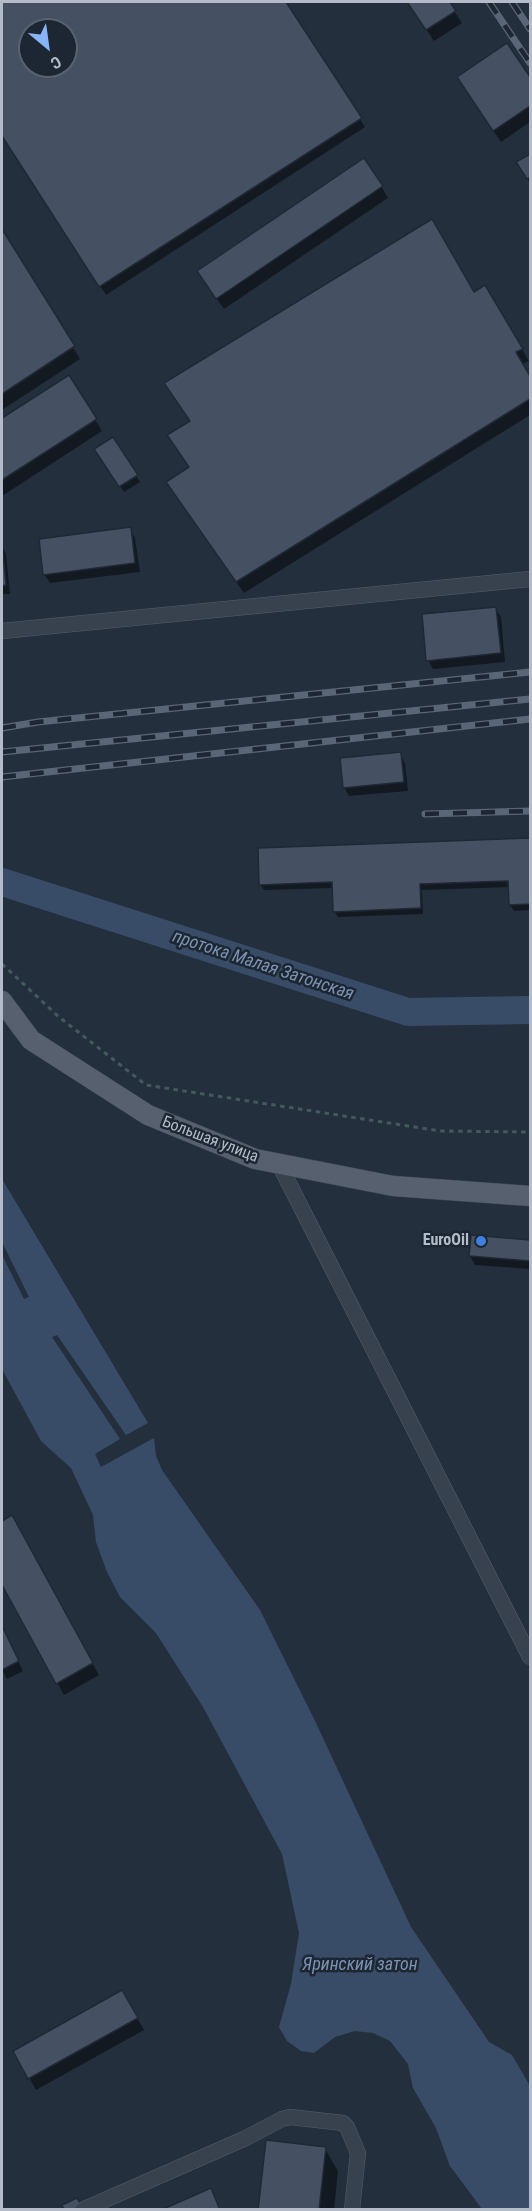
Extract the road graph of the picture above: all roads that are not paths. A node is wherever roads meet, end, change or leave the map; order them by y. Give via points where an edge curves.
1 (531, 579) edge
2 (2, 631) edge
3 (2, 1001) edge
4 (279, 1164) junction
5 (531, 1196) edge
6 (531, 1657) edge
7 (82, 2210) edge
8 (352, 2210) edge

1 - 2 street
3 - 4 main road, Большая улица via 31,1040 148,1115 255,1159
4 - 5 main road, Большая улица via 393,1186
4 - 6 street
7 - 8 street via 290,2117 343,2123 347,2127 358,2153

